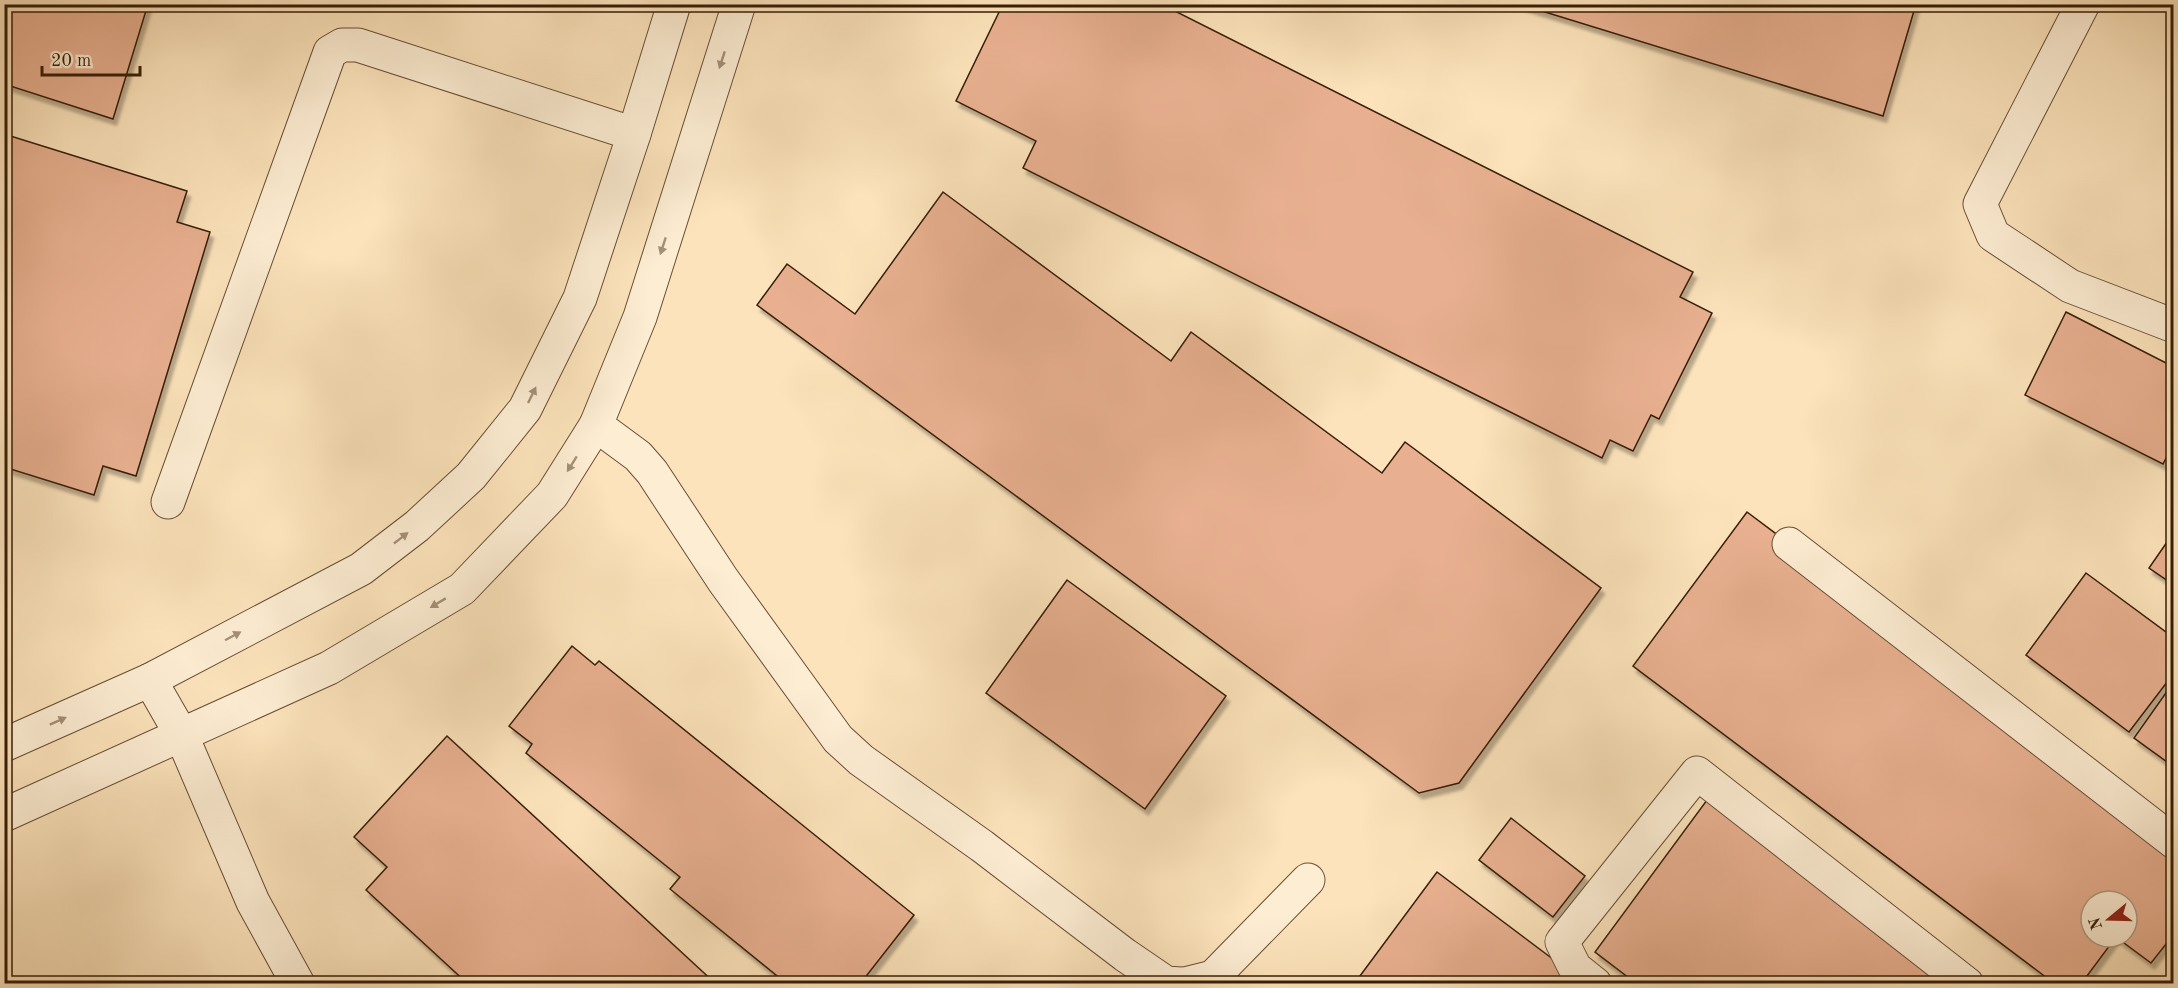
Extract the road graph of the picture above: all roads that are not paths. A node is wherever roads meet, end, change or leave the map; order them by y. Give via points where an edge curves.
1 (674, 4) edge
2 (739, 4) edge
3 (2083, 4) edge
4 (634, 134) junction
5 (2174, 326) edge
6 (596, 425) junction
7 (168, 502) dead end
8 (1789, 544) dead end
9 (150, 680) junction
10 (181, 734) junction
11 (4, 745) edge
12 (4, 815) edge
13 (2174, 842) edge
14 (1308, 880) dead end
15 (298, 984) edge
16 (1183, 984) edge
17 (1595, 984) edge
18 (1967, 984) edge

1 - 4 street
2 -> 6 street via 640,317
3 - 5 street via 1980,204 1993,235 2070,286
4 - 7 street via 358,45 342,45 330,52
9 -> 4 street via 362,569 471,476 525,409 580,298
6 -> 10 street via 552,495 462,589 329,668
6 - 16 street via 638,456 652,472 723,580 838,739 1125,955 1166,983
8 - 13 street
9 - 10 street
11 -> 9 street
10 - 12 street
10 - 15 street via 253,902
14 - 16 street via 1213,977
17 - 18 street via 1575,968 1562,942 1698,772

